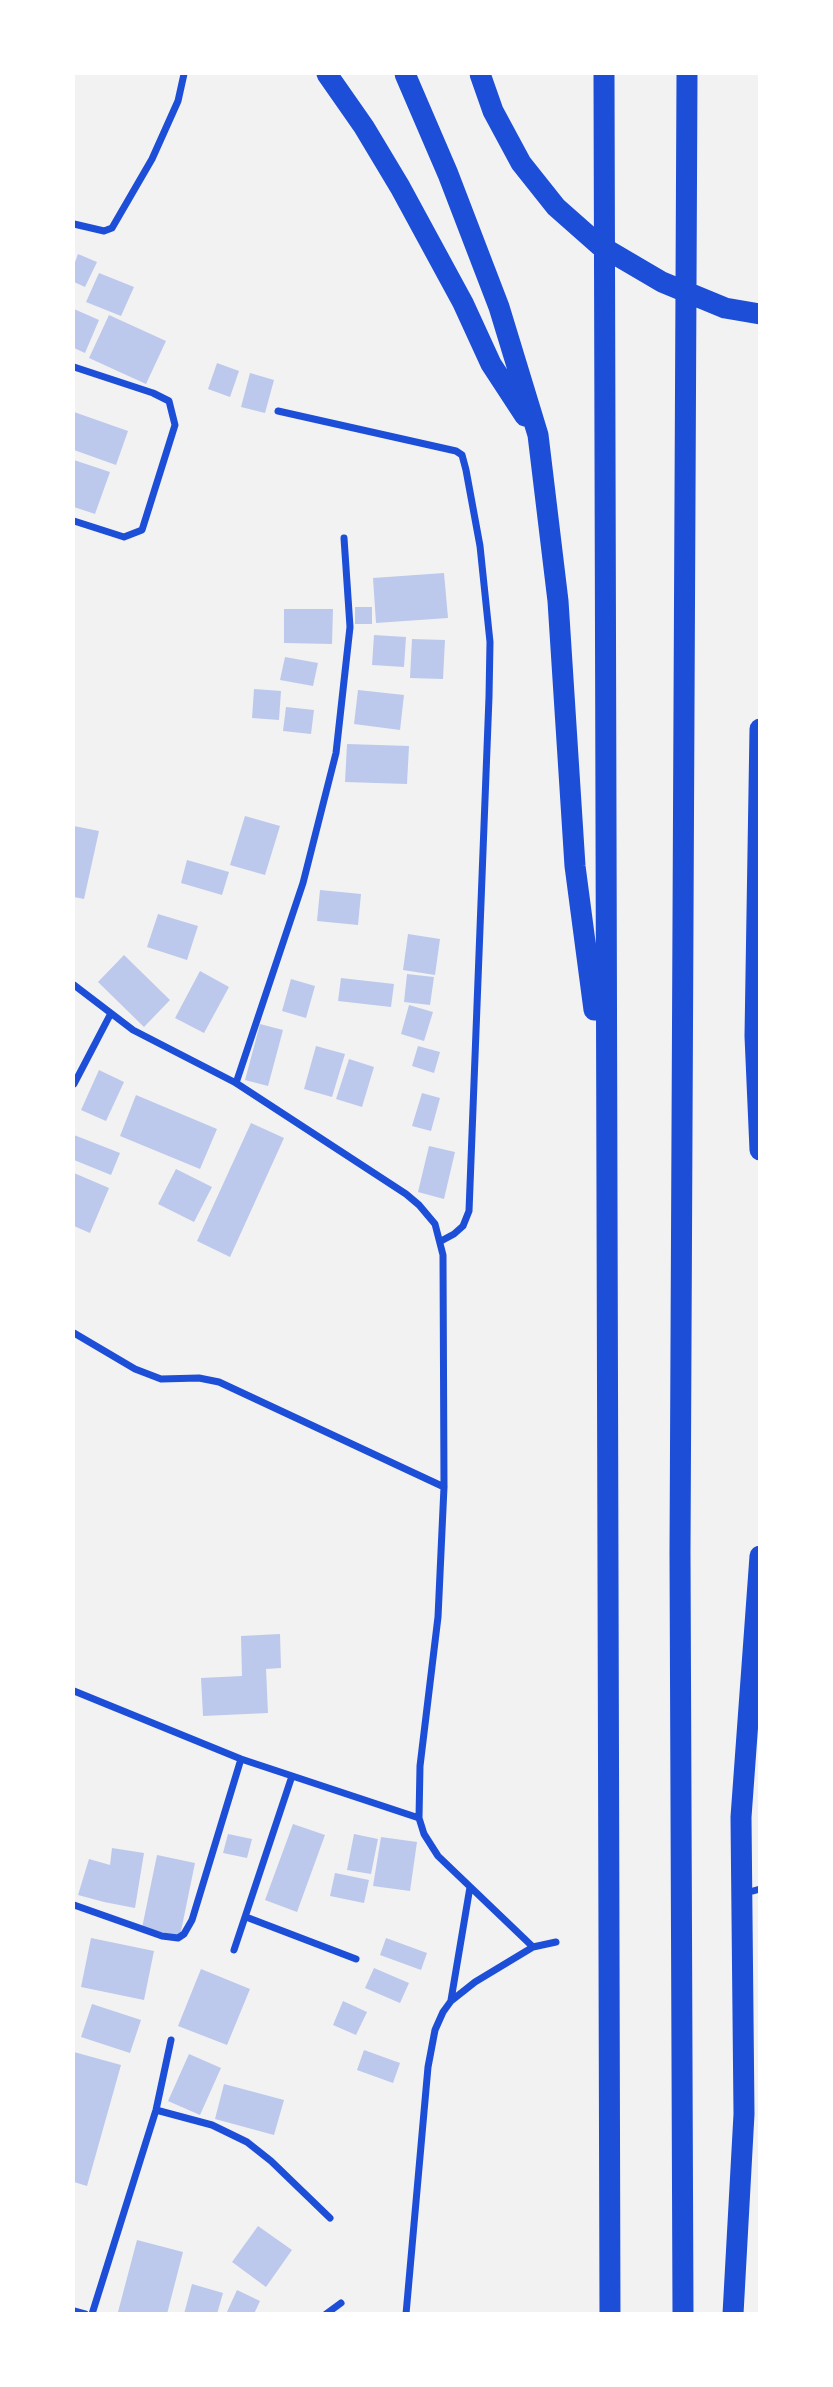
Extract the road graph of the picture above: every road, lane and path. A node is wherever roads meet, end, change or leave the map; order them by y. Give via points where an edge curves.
1 (184, 74) edge
2 (327, 74) edge
3 (405, 74) edge
4 (480, 74) edge
5 (604, 74) edge
6 (687, 74) edge
7 (74, 224) edge
8 (760, 314) edge
9 (74, 367) edge
10 (278, 411) dead end
11 (538, 435) junction
12 (74, 521) edge
13 (344, 538) dead end
14 (760, 729) edge
15 (74, 985) edge
16 (110, 1015) junction
17 (757, 1026) edge
18 (236, 1083) junction
19 (74, 1084) edge
20 (605, 1099) junction
21 (760, 1150) edge
22 (440, 1241) junction
23 (74, 1333) edge
24 (444, 1487) junction
25 (760, 1556) edge
26 (74, 1691) edge
27 (241, 1759) junction
28 (292, 1776) junction
29 (419, 1818) junction
30 (470, 1887) junction
31 (74, 1905) edge
32 (246, 1917) junction
33 (556, 1941) dead end
34 (533, 1947) junction
35 (234, 1950) dead end
36 (356, 1959) dead end
37 (451, 2001) junction
38 (171, 2040) dead end
39 (156, 2110) junction
40 (330, 2218) dead end
41 (341, 2303) dead end
42 (74, 2311) edge
43 (85, 2314) edge
44 (92, 2314) edge
45 (326, 2314) edge
46 (406, 2314) edge
47 (610, 2314) edge
48 (683, 2314) edge
49 (733, 2314) edge

1 - 7 street via 178,101 152,159 113,228 104,231
2 - 11 highway via 400,187 491,365
3 - 11 highway via 499,307
4 - 8 highway via 493,111 521,163 556,207 599,245 662,282 725,308
5 - 20 highway
6 - 48 highway via 680,1551
9 - 12 street via 169,401 175,425 142,530 124,537
10 - 22 street via 456,451 466,470 486,601 489,697 469,1211 463,1226
11 - 20 highway via 558,601 575,866
13 - 18 street via 350,627 336,752 303,883
14 - 17 highway
15 - 16 street
16 - 18 street via 156,1044
16 - 19 street
17 - 21 highway
18 - 22 street via 406,1194 435,1224
20 - 47 highway
22 - 24 street
23 - 24 street via 160,1379 219,1382
24 - 29 street via 438,1617 420,1766
25 - 49 highway via 741,1816 744,2115
26 - 27 street
27 - 28 street
27 - 31 street via 184,1934 162,1936
28 - 29 street
28 - 32 street
29 - 30 street via 438,1856
30 - 34 street
30 - 37 street
32 - 35 street
32 - 36 street
33 - 34 street
34 - 37 street
37 - 46 street via 435,2030 429,2058
38 - 39 street
39 - 40 street via 212,2125 247,2142
39 - 44 street
41 - 45 street
42 - 43 street

